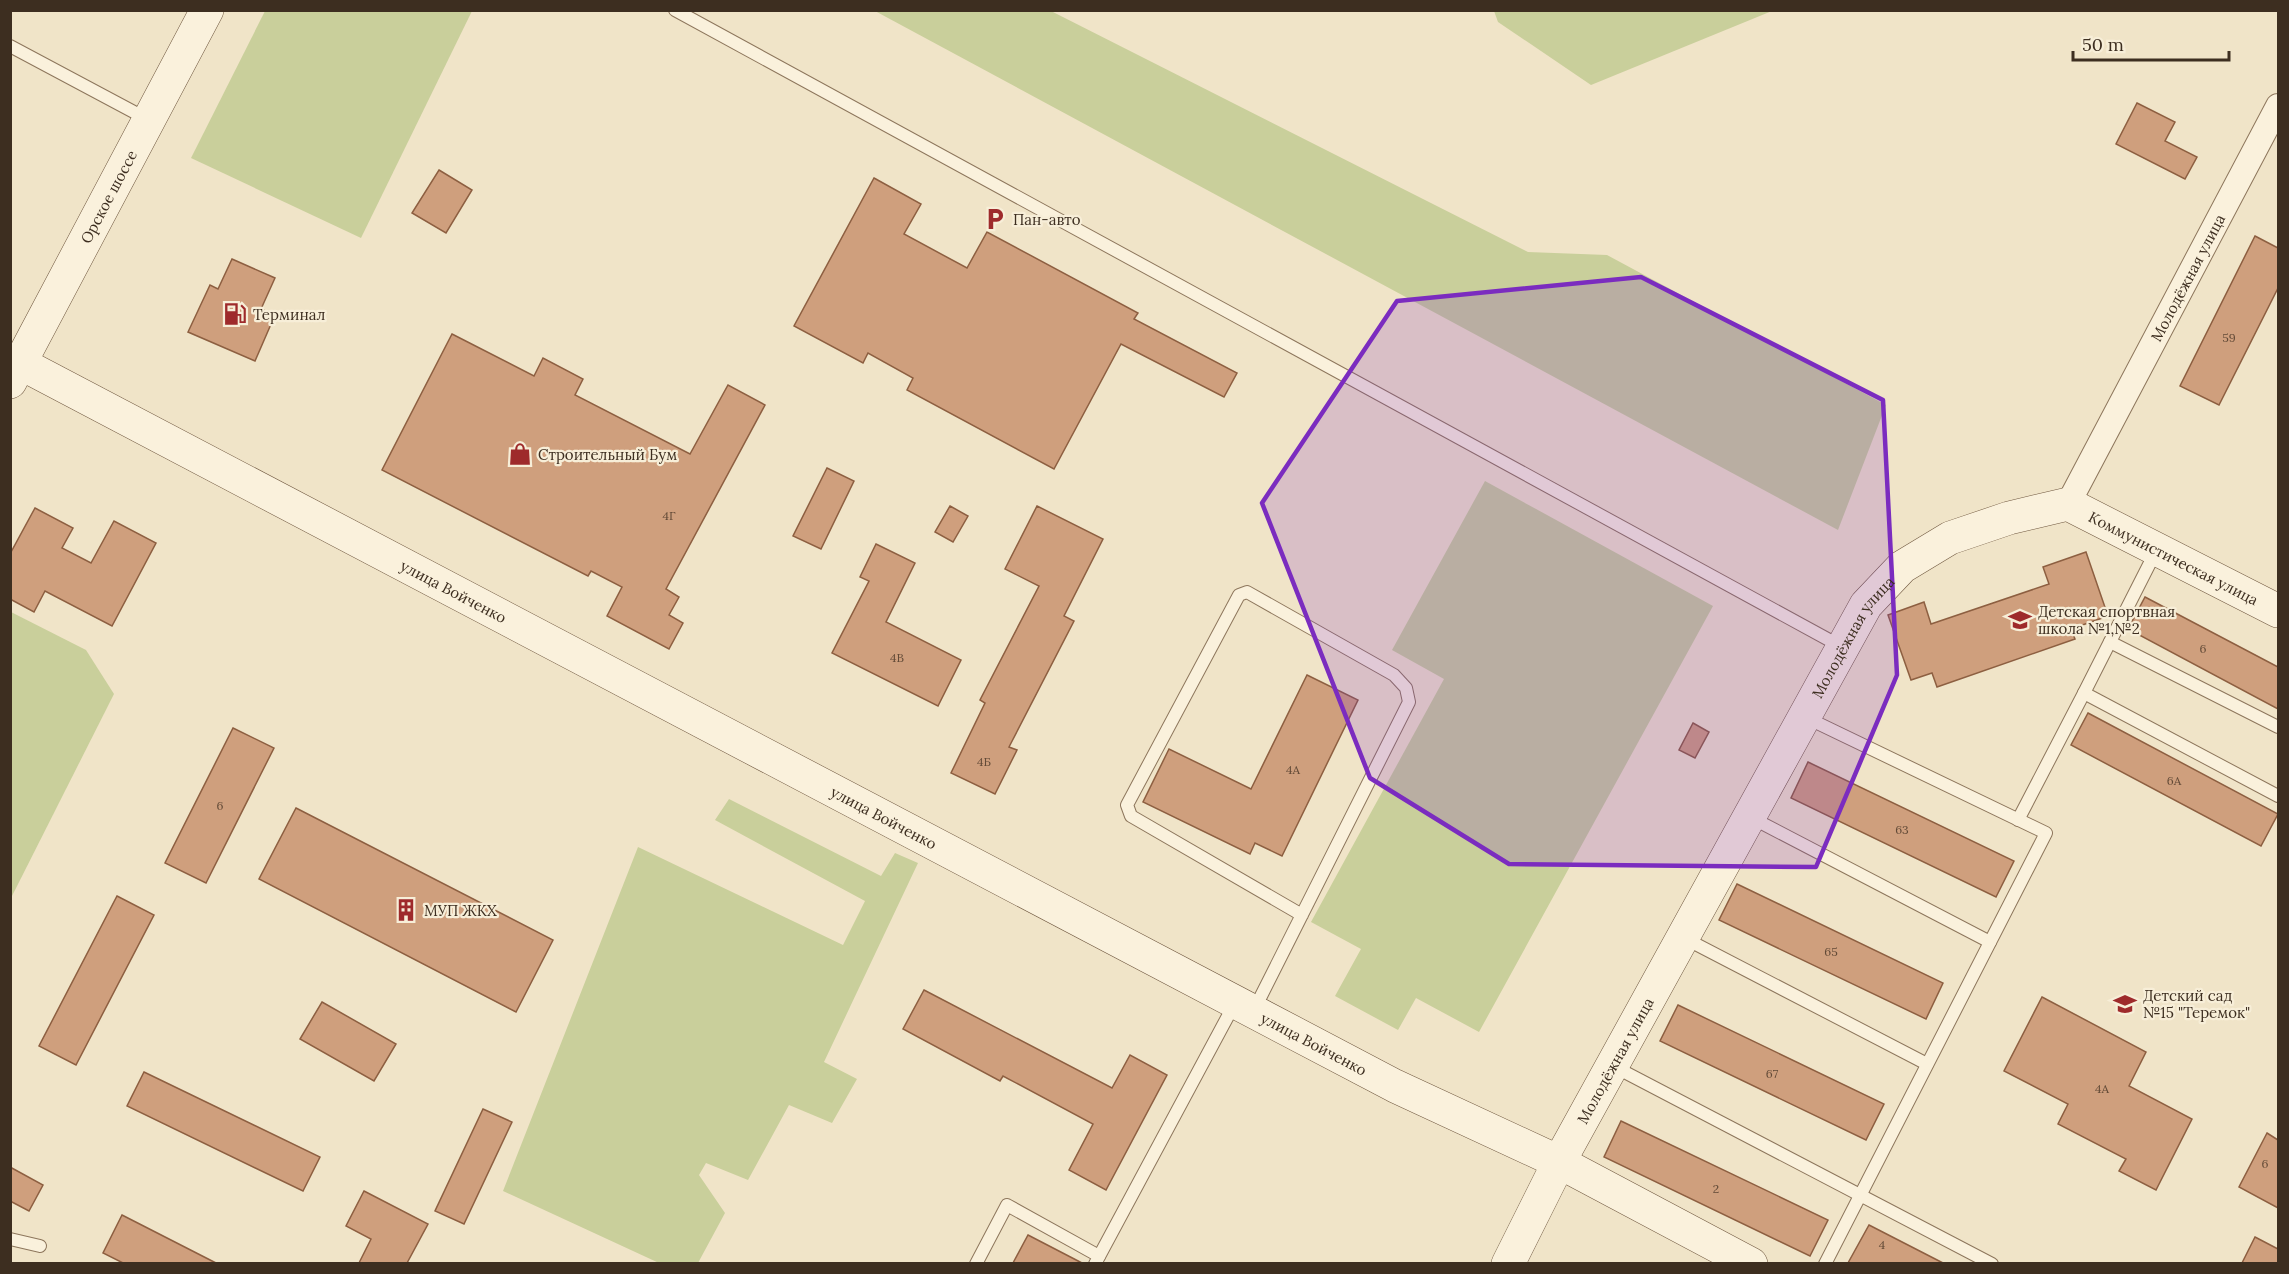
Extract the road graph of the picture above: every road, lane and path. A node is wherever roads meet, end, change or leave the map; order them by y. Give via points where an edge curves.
1 (207, 10) edge
2 (675, 10) edge
3 (10, 46) edge
4 (2278, 106) edge
5 (150, 121) junction
6 (15, 372) edge
7 (2068, 504) junction
8 (2157, 550) junction
9 (2278, 611) edge
10 (2110, 642) junction
11 (1843, 648) junction
12 (2084, 693) junction
13 (1804, 717) junction
14 (2278, 727) edge
15 (2278, 796) edge
16 (1749, 817) junction
17 (2018, 820) junction
18 (1302, 915) junction
19 (1683, 937) junction
20 (1990, 942) junction
21 (1245, 1006) junction
22 (1927, 1064) junction
23 (1612, 1066) junction
24 (1559, 1162) junction
25 (1860, 1195) junction
26 (10, 1239) edge
27 (40, 1246) dead end
28 (1097, 1260) edge
29 (976, 1263) edge
30 (1508, 1263) edge
31 (1751, 1263) edge
32 (1825, 1263) edge
33 (1992, 1263) edge

1 - 5 main road, Орское шоссе
2 - 11 lane
3 - 5 lane
4 - 7 street, Молодёжная улица
5 - 6 main road, Орское шоссе
6 - 21 main road, улица Войченко
7 - 8 main road, Коммунистическая улица
7 - 11 main road, Молодёжная улица via 1950,538 1902,567 1866,605
8 - 9 main road, Коммунистическая улица
8 - 10 lane
10 - 12 lane
10 - 14 lane
11 - 13 main road, Молодёжная улица
12 - 15 lane
12 - 17 lane
13 - 16 main road, Молодёжная улица
13 - 17 lane
16 - 19 main road, Молодёжная улица
16 - 20 lane
17 - 20 lane via 2046,833
18 - 18 lane via 1409,702 1406,688 1394,675 1246,592 1239,595 1127,805 1131,816
18 - 21 lane
19 - 22 lane
19 - 23 main road, Молодёжная улица
20 - 22 lane
21 - 24 main road, улица Войченко via 1395,1086
21 - 28 lane
22 - 25 lane
23 - 24 main road, Молодёжная улица
23 - 25 lane
24 - 30 main road, Молодёжная улица
24 - 31 main road, улица Войченко
25 - 32 lane
25 - 33 lane
26 - 27 lane
28 - 29 lane via 1007,1205

